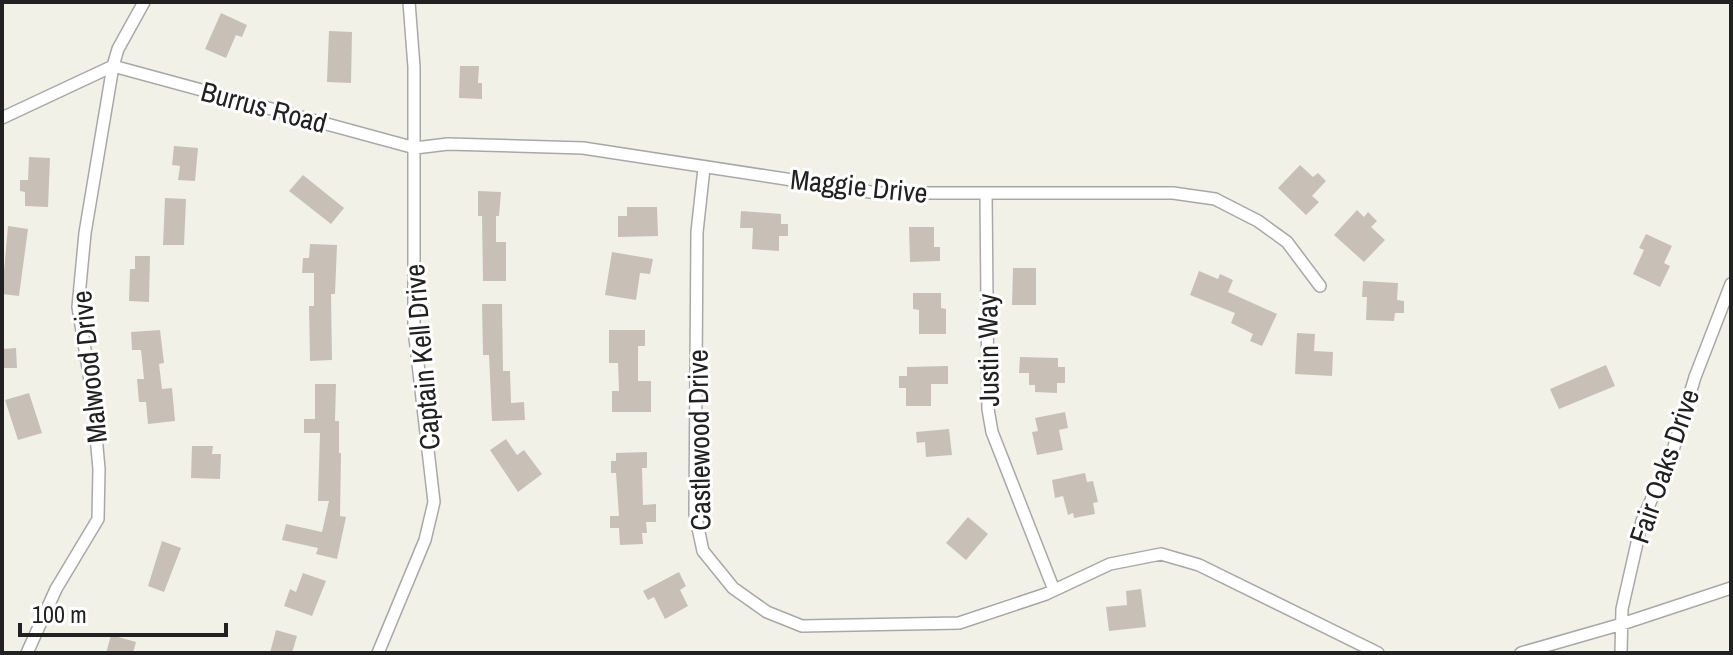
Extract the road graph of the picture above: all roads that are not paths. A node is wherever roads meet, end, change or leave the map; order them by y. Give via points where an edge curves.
1 (144, 2) edge
2 (409, 2) edge
3 (113, 66) junction
4 (2, 118) edge
5 (415, 148) junction
6 (704, 168) junction
7 (986, 194) junction
8 (1731, 284) edge
9 (1320, 286) dead end
10 (1731, 588) edge
11 (1054, 590) junction
12 (1622, 624) junction
13 (27, 653) edge
14 (378, 653) edge
15 (1378, 653) edge
16 (1521, 653) edge
17 (1621, 653) edge

1 - 3 street, Malwood Drive
2 - 5 street, Captain Kell Drive
3 - 4 street
3 - 5 street, Burrus Road
3 - 13 street, Malwood Drive via 78,307 92,392 98,519 56,589
5 - 6 street, Maggie Drive via 583,148
5 - 14 street, Captain Kell Drive via 414,329 434,502 414,570
6 - 7 street, Maggie Drive via 877,193
6 - 11 street, Castlewood Drive via 697,232 695,514 703,551 733,588 767,612 802,626 959,623
7 - 9 street, Maggie Drive via 1173,193 1215,199 1287,242
7 - 11 street, Justin Way via 988,409 992,432
8 - 12 street, Fair Oaks Drive via 1673,450 1642,521
10 - 12 street
11 - 15 street, Castlewood Drive via 1110,564 1161,554 1199,565
12 - 16 street
12 - 17 street, Fair Oaks Drive

